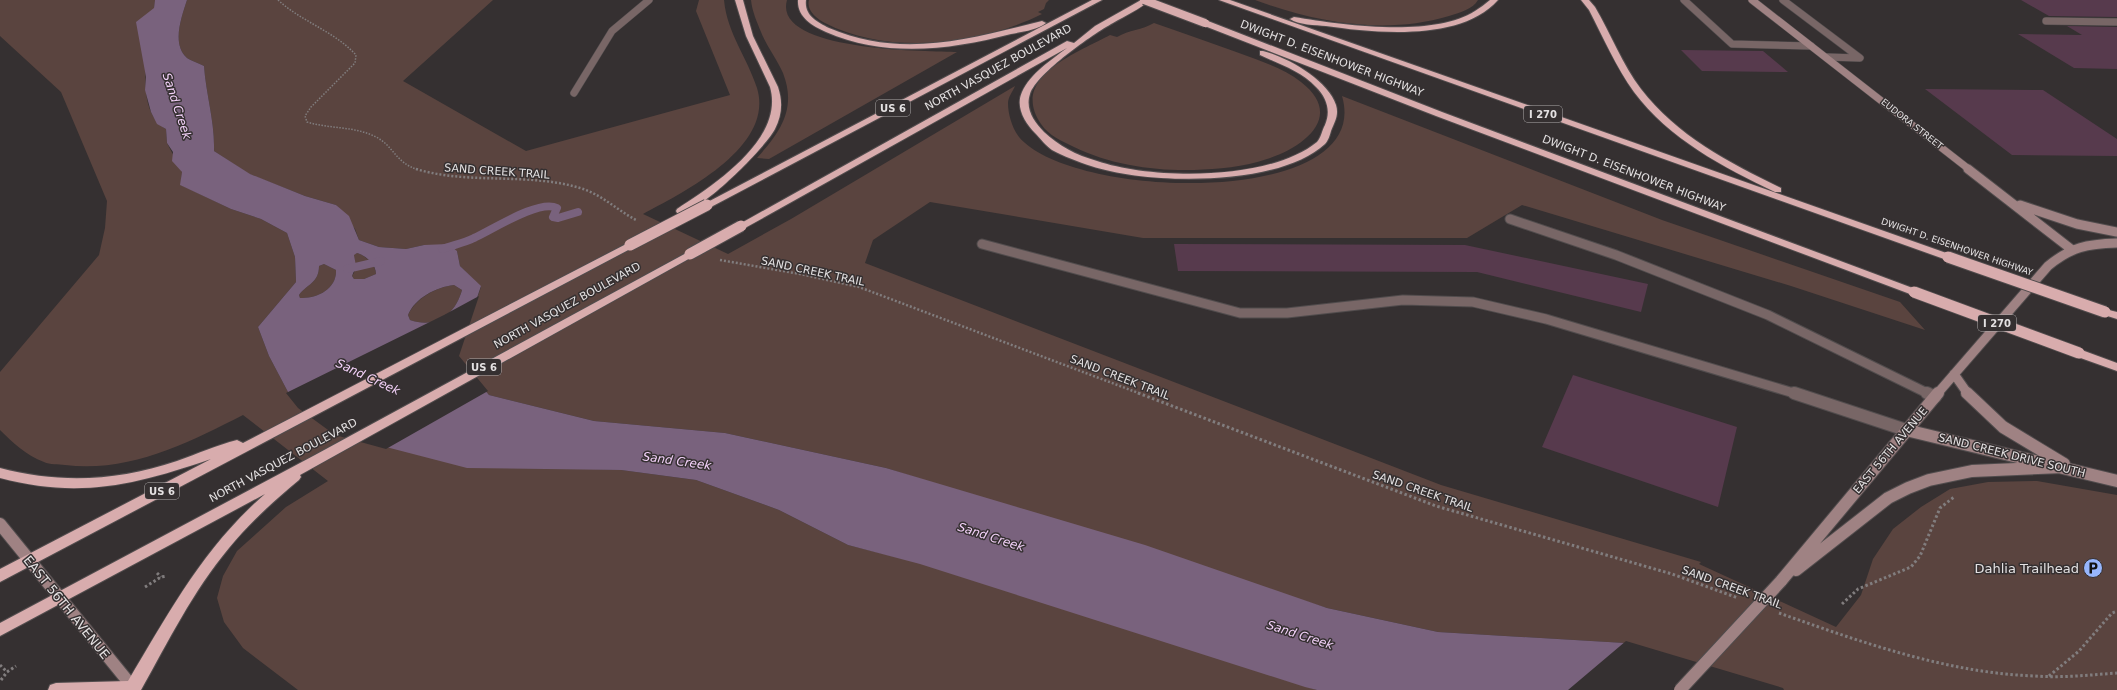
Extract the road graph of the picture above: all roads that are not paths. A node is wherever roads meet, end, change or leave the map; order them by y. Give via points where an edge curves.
1 (649, 0) edge
2 (739, 0) edge
3 (802, 0) edge
4 (1098, 0) edge
5 (1145, 0) edge
6 (1223, 0) edge
7 (1494, 0) edge
8 (1585, 0) edge
9 (1684, 0) edge
10 (1752, 0) edge
11 (1783, 0) edge
12 (1232, 3) junction
13 (1079, 10) junction
14 (2046, 21) dead end
15 (2117, 22) edge
16 (1205, 23) junction
17 (1098, 28) junction
18 (1811, 46) junction
19 (1826, 57) junction
20 (574, 93) dead end
21 (2009, 200) junction
22 (1510, 219) dead end
23 (1854, 224) junction
24 (2117, 232) edge
25 (982, 244) dead end
26 (2117, 244) edge
27 (630, 245) junction
28 (2071, 248) junction
29 (2117, 316) edge
30 (2117, 367) edge
31 (1954, 374) junction
32 (1935, 397) junction
33 (294, 422) junction
34 (1906, 430) junction
35 (320, 458) junction
36 (2062, 467) junction
37 (2078, 471) junction
38 (0, 473) edge
39 (2117, 481) edge
40 (0, 524) edge
41 (30, 561) junction
42 (0, 576) edge
43 (1781, 581) junction
44 (60, 597) junction
45 (0, 630) edge
46 (134, 689) edge
47 (56, 690) edge
48 (1680, 690) edge

1 - 20 lane via 612,31
2 - 27 highway, bridge via 746,26 777,97 776,117 763,140 746,160 707,194
3 - 13 highway via 802,10 806,16 827,30 861,41 905,46 932,46 983,40
4 - 13 highway, NORTH VASQUEZ BOULEVARD / US 6
5 - 16 highway, DWIGHT D. EISENHOWER HIGHWAY / I 270, bridge
5 - 17 highway, NORTH VASQUEZ BOULEVARD / US 6
6 - 12 highway, DWIGHT D. EISENHOWER HIGHWAY / I 270
7 - 12 highway via 1487,9 1471,17 1438,25 1396,29 1326,25 1287,18
8 - 23 highway via 1631,81 1668,123 1699,146 1739,170
9 - 18 lane via 1732,44
10 - 18 main road, EUDORA STREET
11 - 19 lane via 1860,58
12 - 23 highway, DWIGHT D. EISENHOWER HIGHWAY / I 270
13 - 27 highway, NORTH VASQUEZ BOULEVARD / US 6, bridge
14 - 15 lane
16 - 17 highway via 1306,75 1322,88 1331,103 1333,119 1328,133 1314,148 1305,155 1275,166 1236,174 1203,177 1128,172 1095,165 1066,154 1034,131 1024,109 1026,93 1040,75
16 - 30 highway, DWIGHT D. EISENHOWER HIGHWAY / I 270, bridge
17 - 35 highway, NORTH VASQUEZ BOULEVARD / US 6, bridge
18 - 19 main road, EUDORA STREET
19 - 21 main road, EUDORA STREET
21 - 24 main road via 2071,222
21 - 28 main road, EUDORA STREET
22 - 32 lane via 1616,255 1768,315
23 - 29 highway, DWIGHT D. EISENHOWER HIGHWAY / I 270, bridge
25 - 34 lane via 1240,313 1287,313 1403,300 1473,302 1553,321 1807,397
26 - 28 main road, EAST 56TH AVENUE
27 - 33 highway, NORTH VASQUEZ BOULEVARD / US 6
28 - 31 main road, EAST 56TH AVENUE via 2048,266
31 - 32 main road, EAST 56TH AVENUE
31 - 37 main road via 1971,398 1988,415 2037,449
32 - 34 main road, EAST 56TH AVENUE
33 - 38 highway via 176,467 109,481 75,485 43,482
33 - 41 highway, NORTH VASQUEZ BOULEVARD / US 6
34 - 36 main road, SAND CREEK DRIVE SOUTH
34 - 43 main road, EAST 56TH AVENUE
35 - 44 highway, NORTH VASQUEZ BOULEVARD / US 6
35 - 46 highway via 248,517 214,555 190,589
36 - 37 main road, SAND CREEK DRIVE SOUTH
36 - 43 main road via 1963,471 1904,488
37 - 39 main road, SAND CREEK DRIVE SOUTH
40 - 41 main road, EAST 56TH AVENUE
41 - 42 highway, NORTH VASQUEZ BOULEVARD / US 6
41 - 44 main road, EAST 56TH AVENUE
43 - 48 main road, EAST 56TH AVENUE, bridge
44 - 45 highway, NORTH VASQUEZ BOULEVARD / US 6
44 - 46 main road, EAST 56TH AVENUE
46 - 47 highway

